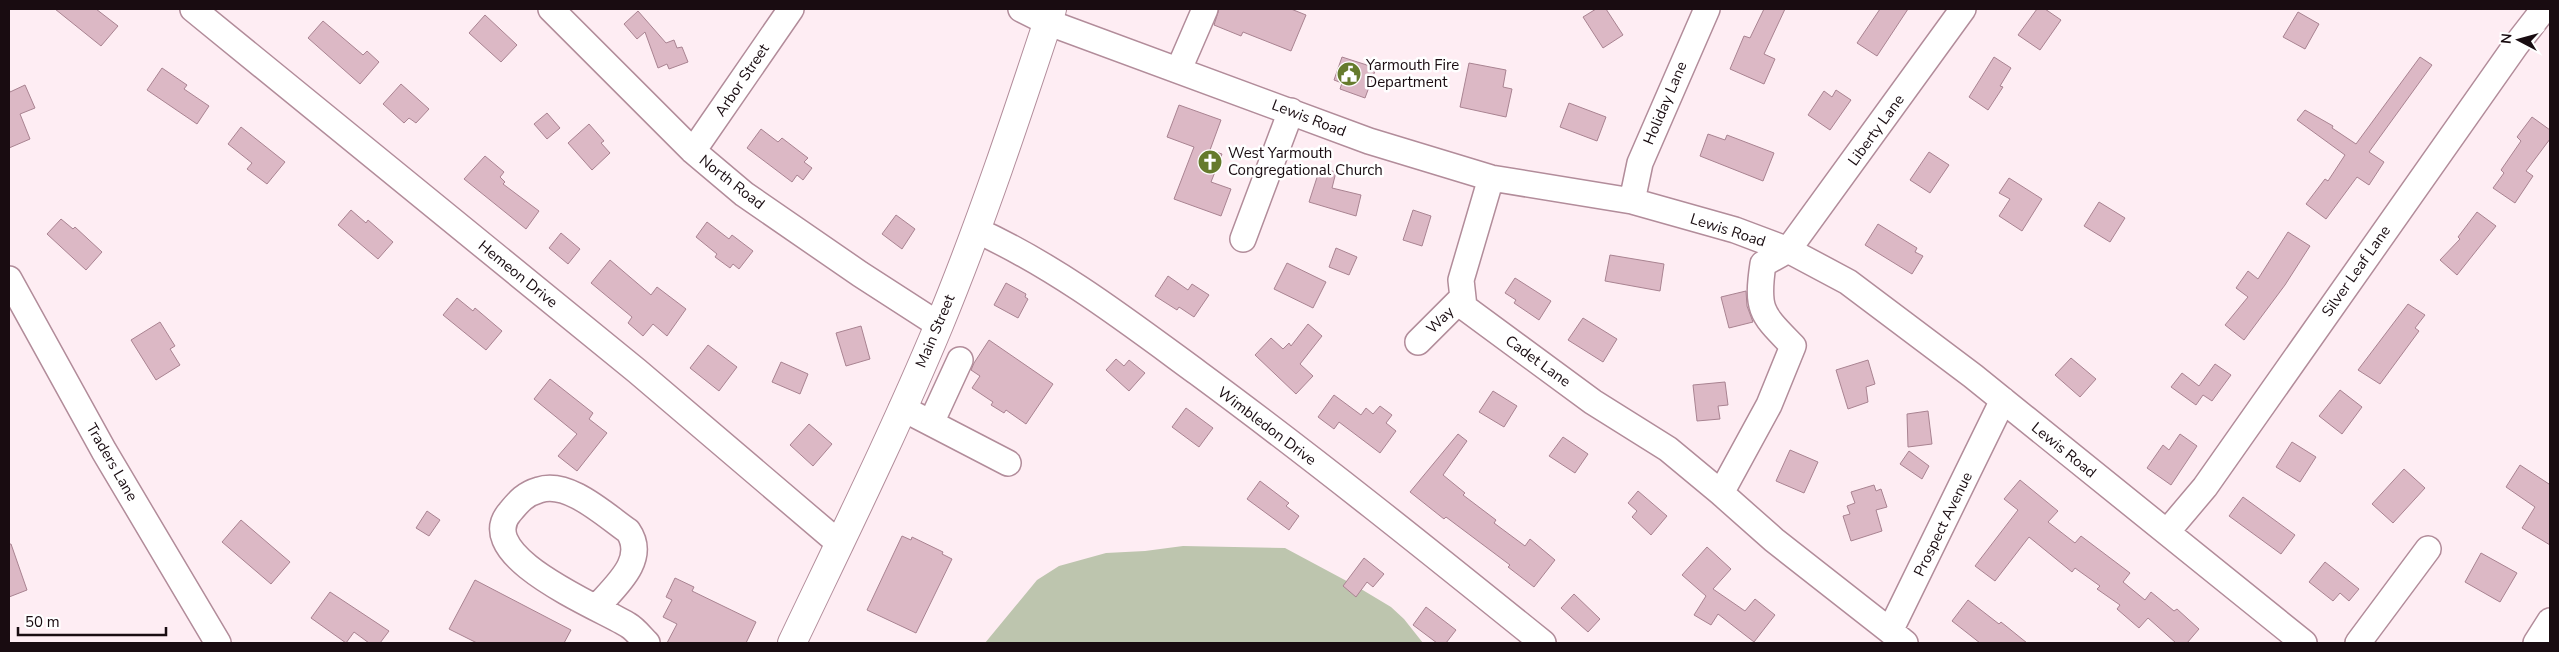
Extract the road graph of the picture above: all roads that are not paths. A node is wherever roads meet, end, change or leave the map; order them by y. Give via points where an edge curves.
1 (193, 9) edge
2 (551, 9) edge
3 (791, 9) edge
4 (1021, 9) edge
5 (1205, 9) edge
6 (1707, 9) edge
7 (1963, 9) edge
8 (2544, 9) edge
9 (1050, 16) edge
10 (1179, 70) junction
11 (1291, 111) junction
12 (693, 151) junction
13 (1490, 178) junction
14 (1632, 201) junction
15 (976, 230) junction
16 (1243, 239) dead end
17 (1788, 250) junction
18 (9, 279) edge
19 (1461, 299) junction
20 (939, 325) junction
21 (1418, 342) dead end
22 (960, 360) dead end
23 (2003, 400) junction
24 (902, 408) junction
25 (931, 423) junction
26 (1008, 463) dead end
27 (1721, 493) junction
28 (2167, 532) junction
29 (840, 544) junction
30 (2428, 549) dead end
31 (596, 608) junction
32 (2550, 621) edge
33 (1898, 637) edge
34 (218, 643) edge
35 (648, 643) edge
36 (792, 643) edge
37 (1543, 643) edge
38 (2304, 643) edge
39 (2358, 643) edge
40 (2536, 643) edge

1 - 29 street, Hemeon Drive via 637,371
2 - 12 street, North Road
3 - 12 street, Arbor Street
4 - 9 street, Lewis Road
5 - 10 street
6 - 14 street, Holiday Lane via 1640,163
7 - 17 street, Liberty Lane
8 - 28 street, Silver Leaf Lane via 2205,487
9 - 10 street, Lewis Road
9 - 15 main road, Main Street
10 - 11 street, Lewis Road
11 - 13 street, Lewis Road via 1369,141
11 - 16 street
12 - 20 street, North Road via 744,194
13 - 14 street, Lewis Road
13 - 19 street via 1461,280
14 - 17 street, Lewis Road via 1734,230
15 - 20 main road, Main Street
15 - 37 street, Wimbledon Drive via 1045,265 1138,329 1397,525
17 - 23 street, Lewis Road via 1848,282
17 - 27 street via 1764,264 1759,293 1766,318 1793,346 1769,405
18 - 34 street, Traders Lane via 104,451
19 - 21 street, Way
19 - 27 street, Cadet Lane via 1464,307 1593,402 1668,449
20 - 24 main road, Main Street
22 - 25 street
23 - 28 street, Lewis Road
23 - 33 street, Prospect Avenue
24 - 25 street
24 - 29 main road, Main Street
25 - 26 street
27 - 33 street, Cadet Lane via 1774,540
28 - 38 street, Lewis Road
29 - 36 main road, Main Street
30 - 39 street
31 - 31 street via 521,564 504,542 502,533 506,516 525,494 547,487 566,490 628,531 635,541 635,557
31 - 35 street via 630,626
32 - 40 street

